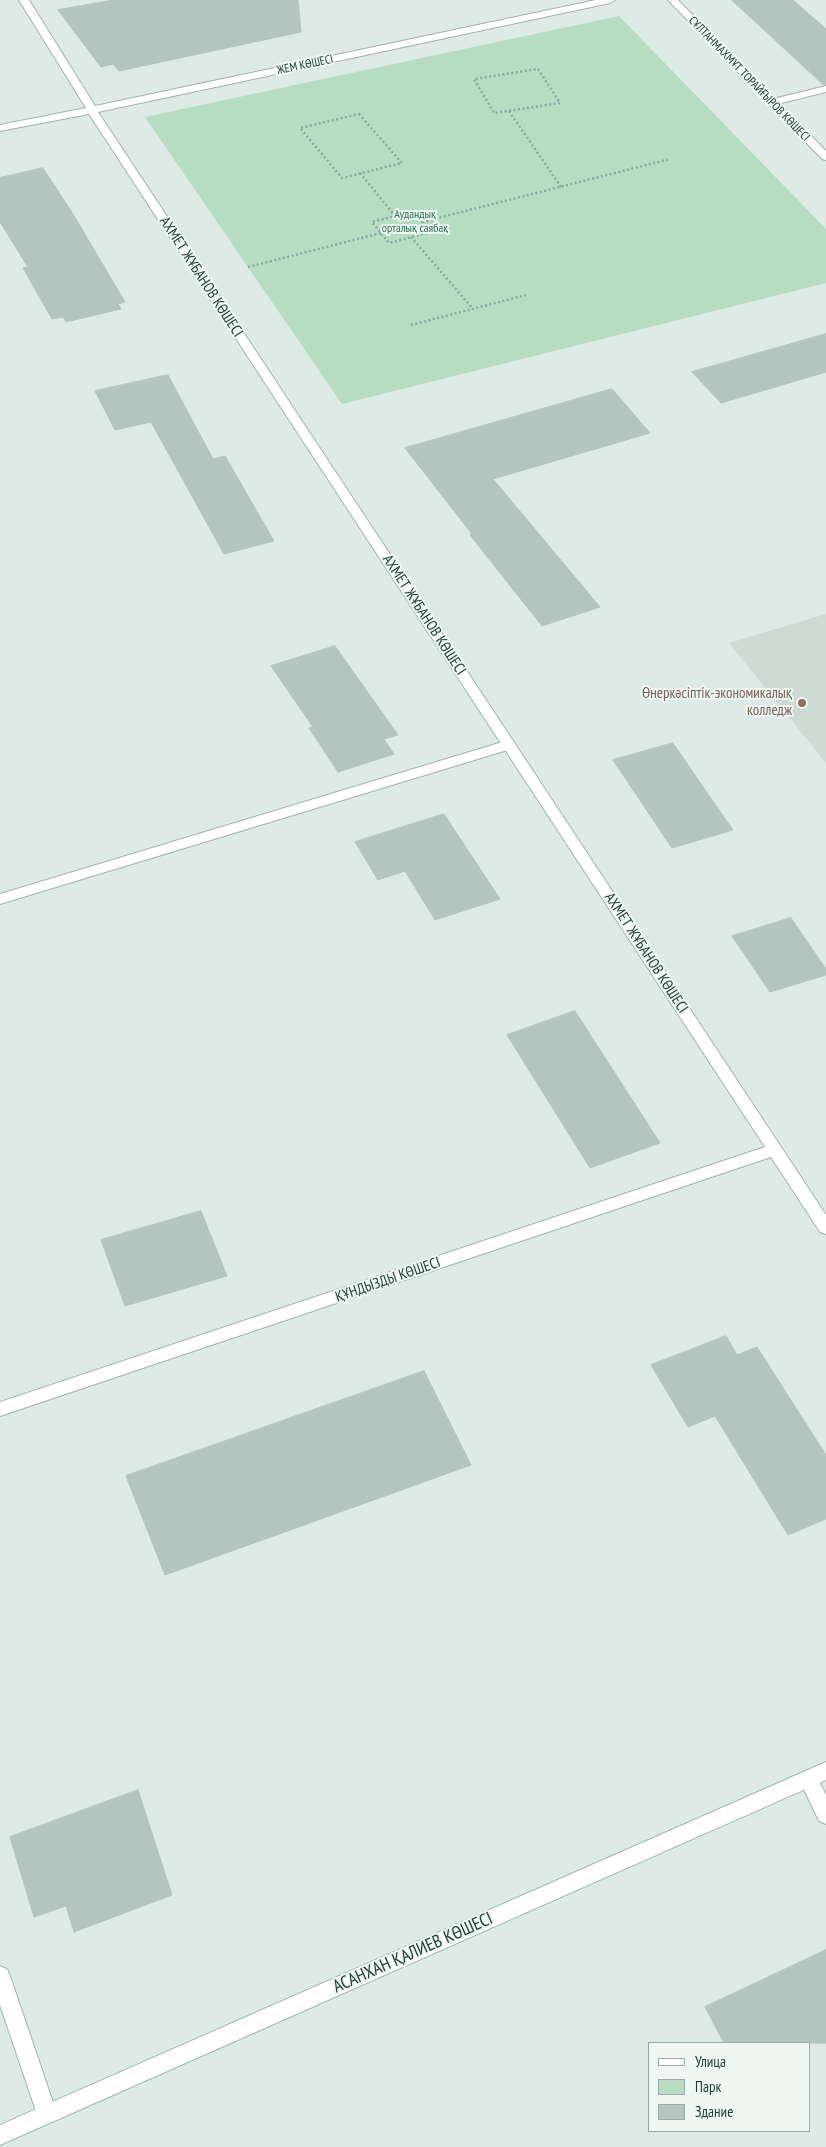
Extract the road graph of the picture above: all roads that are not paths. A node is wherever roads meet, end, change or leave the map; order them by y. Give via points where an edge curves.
1 (24, 0) edge
2 (610, 0) edge
3 (673, 0) edge
4 (826, 88) edge
5 (773, 102) junction
6 (92, 110) junction
7 (0, 128) edge
8 (826, 158) edge
9 (509, 745) junction
10 (0, 899) edge
11 (775, 1150) junction
12 (826, 1228) edge
13 (0, 1409) edge
14 (826, 1771) edge
15 (808, 1779) junction
16 (826, 1816) edge
17 (0, 1976) edge
18 (47, 2114) junction
19 (0, 2135) edge

1 - 6 street, АХМЕТ ЖҰБАНОВ КӨШЕСІ
2 - 6 street, ЖЕМ КӨШЕСІ
3 - 5 street, СҰЛТАНМАХМҰТ ТОРАЙҒЫРОВ КӨШЕСІ
4 - 5 street
5 - 8 street, СҰЛТАНМАХМҰТ ТОРАЙҒЫРОВ КӨШЕСІ
6 - 7 street, ЖЕМ КӨШЕСІ
6 - 9 street, АХМЕТ ЖҰБАНОВ КӨШЕСІ
9 - 10 street
9 - 11 street, АХМЕТ ЖҰБАНОВ КӨШЕСІ
11 - 12 street, АХМЕТ ЖҰБАНОВ КӨШЕСІ
11 - 13 street, ҚҰНДЫЗДЫ КӨШЕСІ
14 - 15 street, АСАНХАН ҚАЛИЕВ КӨШЕСІ
15 - 16 street
15 - 18 street, АСАНХАН ҚАЛИЕВ КӨШЕСІ
17 - 18 street
18 - 19 street, АСАНХАН ҚАЛИЕВ КӨШЕСІ

